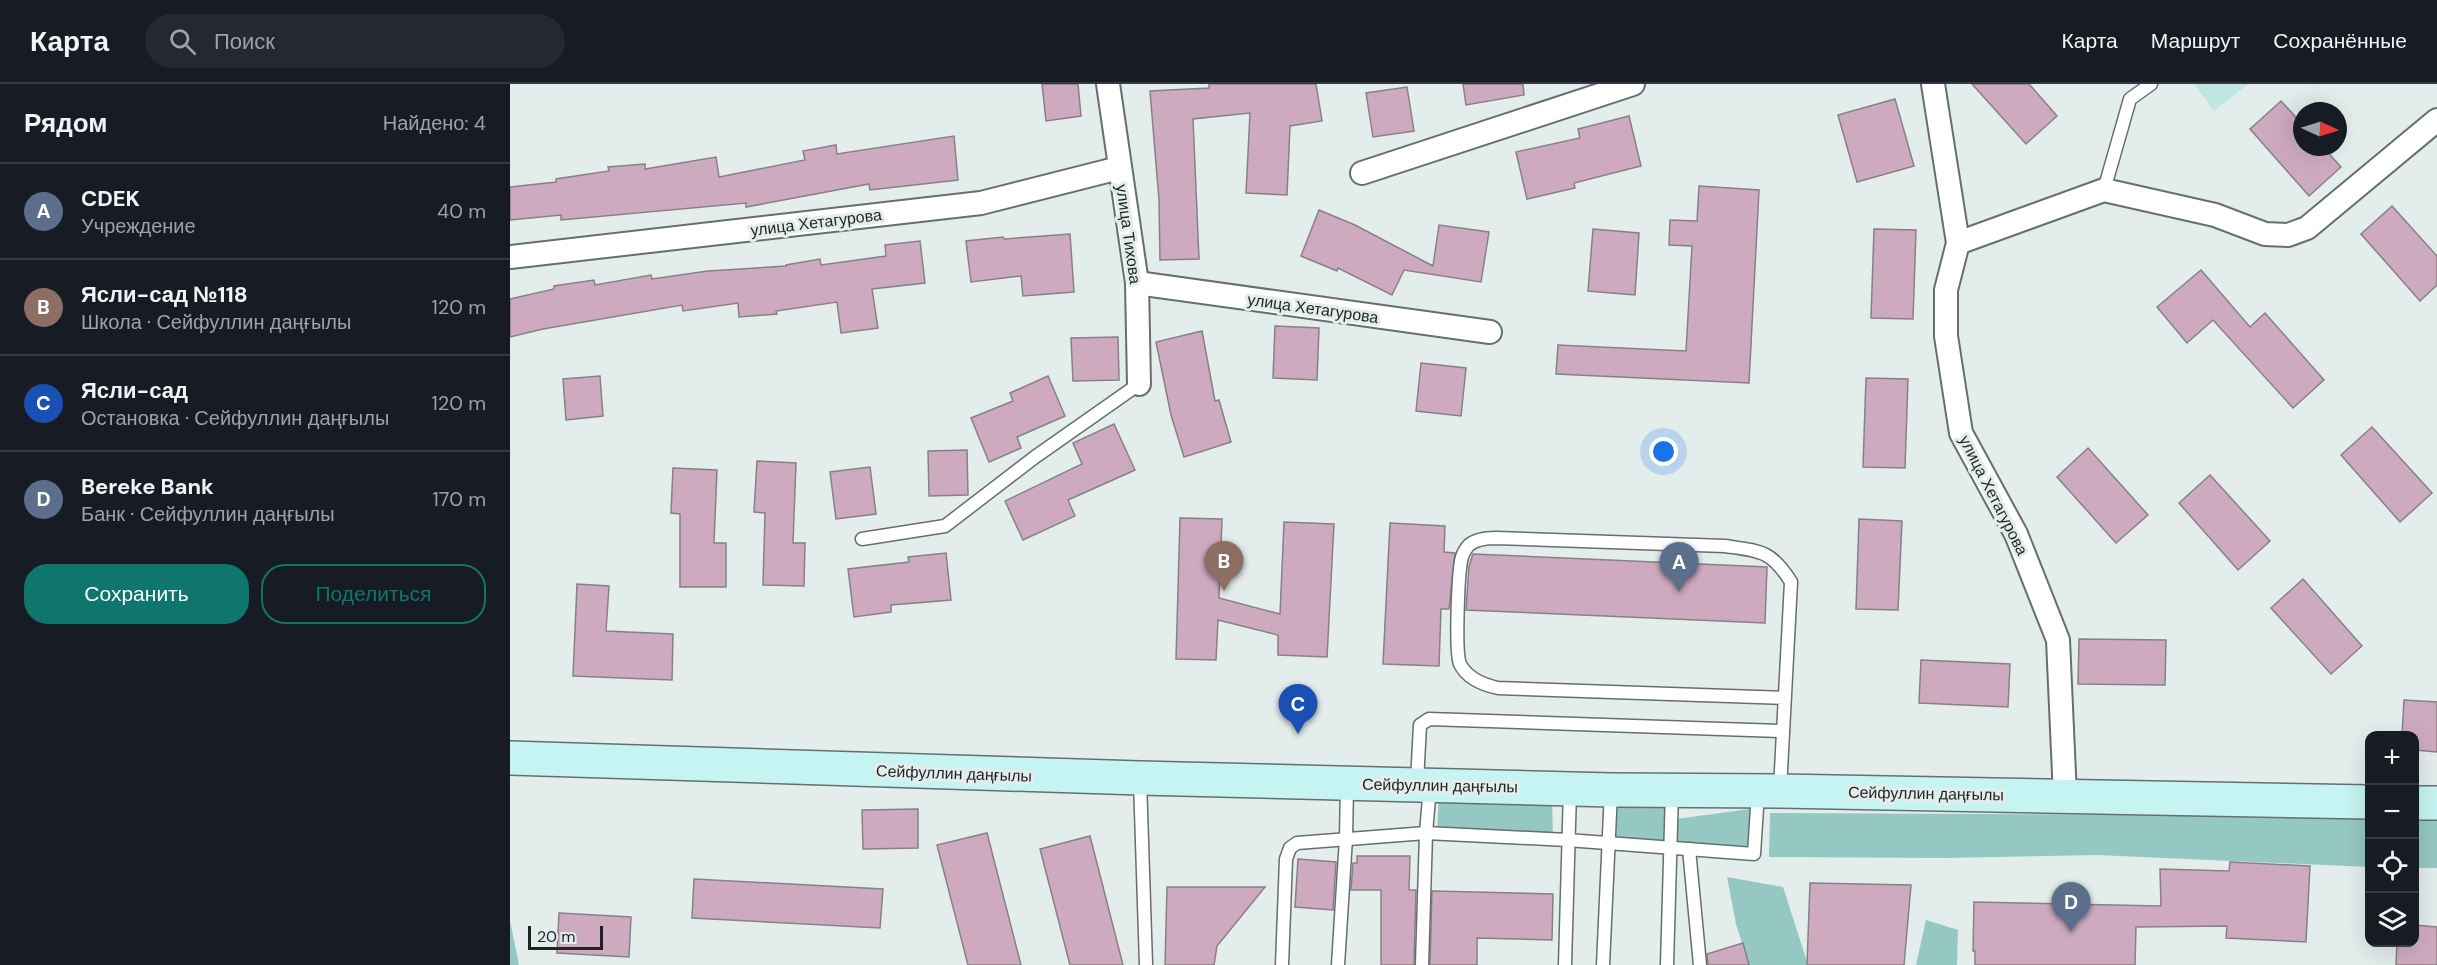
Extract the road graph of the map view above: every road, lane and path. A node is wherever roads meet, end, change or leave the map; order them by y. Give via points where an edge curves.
1 (1108, 84) edge
2 (1633, 84) edge
3 (1932, 84) edge
4 (2151, 84) edge
5 (2437, 120) edge
6 (1119, 168) junction
7 (1362, 173) dead end
8 (2104, 190) junction
9 (1958, 243) junction
10 (510, 257) edge
11 (1137, 283) junction
12 (1490, 332) dead end
13 (1139, 384) joint
14 (862, 539) dead end
15 (1785, 698) junction
16 (1783, 731) junction
17 (510, 758) edge
18 (1140, 778) junction
19 (1347, 783) junction
20 (1423, 784) junction
21 (1570, 789) junction
22 (1611, 790) junction
23 (1672, 790) junction
24 (1769, 791) junction
25 (2066, 796) junction
26 (2365, 802) edge
27 (2419, 803) edge
28 (2437, 803) edge
29 (1426, 833) junction
30 (1346, 838) junction
31 (1568, 840) junction
32 (1610, 843) junction
33 (1670, 848) junction
34 (1689, 849) junction
35 (1146, 965) edge
36 (1282, 965) edge
37 (1338, 965) edge
38 (1422, 965) edge
39 (1564, 965) edge
40 (1603, 965) edge
41 (1667, 965) edge
42 (1700, 965) edge

1 - 6 street, улица Тихова
2 - 7 street
3 - 9 street, улица Хетагурова
4 - 8 lane via 2130,99
5 - 8 street via 2307,228 2288,235 2265,234 2215,215
6 - 10 street, улица Хетагурова via 981,203
6 - 11 street, улица Тихова
8 - 9 street
9 - 25 street, улица Хетагурова via 1946,290 1946,336 1961,433 2016,534 2058,640
11 - 12 street, улица Хетагурова
11 - 13 street, улица Тихова
13 - 14 lane via 945,525
15 - 15 lane via 1791,582 1780,565 1760,551 1725,546 1496,538 1477,541 1462,556 1460,663 1483,684 1498,688
15 - 16 lane
16 - 20 lane via 1429,720 1420,725
16 - 24 lane
17 - 18 main road, Сейфуллин даңғылы
18 - 19 main road, Сейфуллин даңғылы
18 - 35 lane
19 - 20 main road, Сейфуллин даңғылы
19 - 30 lane
20 - 21 main road, Сейфуллин даңғылы
20 - 29 lane
21 - 22 main road, Сейфуллин даңғылы
21 - 31 lane
22 - 23 main road, Сейфуллин даңғылы
22 - 32 lane
23 - 24 main road, Сейфуллин даңғылы
23 - 33 lane
24 - 25 main road, Сейфуллин даңғылы
24 - 34 lane via 1754,854
25 - 26 main road, Сейфуллин даңғылы
27 - 28 main road
29 - 30 lane
29 - 31 lane
29 - 38 lane
30 - 36 lane via 1293,844 1288,853
30 - 37 lane
31 - 32 lane
31 - 39 lane
32 - 33 lane
32 - 40 lane
33 - 34 lane
33 - 41 lane
34 - 42 lane

